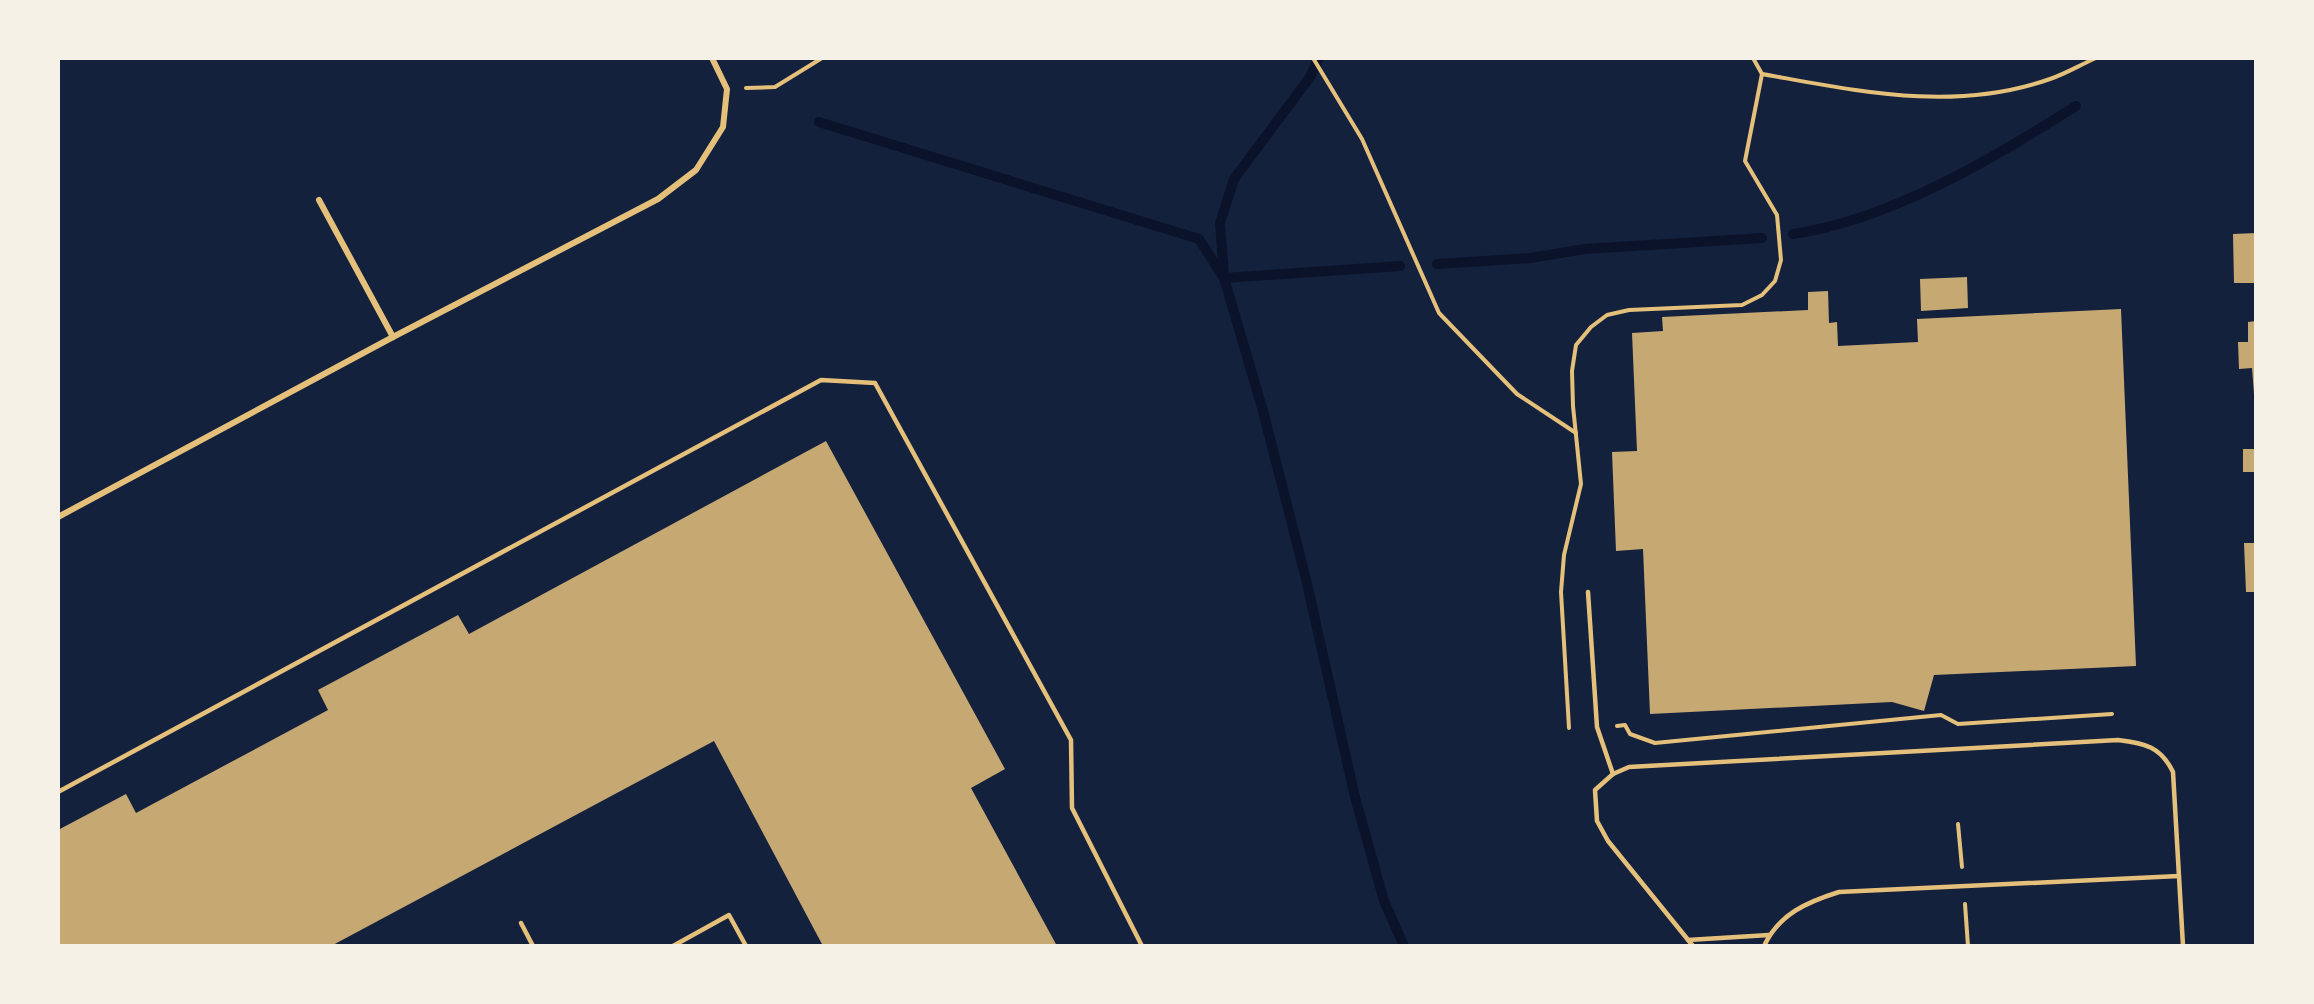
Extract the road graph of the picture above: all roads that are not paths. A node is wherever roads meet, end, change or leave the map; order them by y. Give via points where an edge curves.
1 (712, 58) edge
2 (319, 200) dead end
3 (393, 337) junction
4 (58, 507) edge
5 (61, 516) edge
6 (1588, 592) dead end
7 (1613, 774) junction
8 (58, 792) edge
9 (2179, 876) junction
10 (521, 923) dead end
11 (1769, 935) junction
12 (1688, 940) junction
13 (533, 945) edge
14 (673, 945) edge
15 (746, 945) edge
16 (1142, 945) edge
17 (1693, 945) edge
18 (1764, 945) edge
19 (2183, 945) edge

1 - 3 street via 727,89 723,127 696,170 658,199
2 - 3 street
3 - 5 street
4 - 5 street
6 - 7 lane via 1597,727
7 - 9 lane via 1629,767 2138,742 2156,748 2172,772
7 - 12 lane via 1595,790 1597,820 1608,841
8 - 16 lane via 821,380 875,383 1071,740 1072,808
9 - 11 lane via 1839,892 1808,902 1786,915
9 - 19 lane
10 - 13 lane
11 - 12 lane
11 - 18 lane
12 - 17 lane
14 - 15 lane via 729,915

